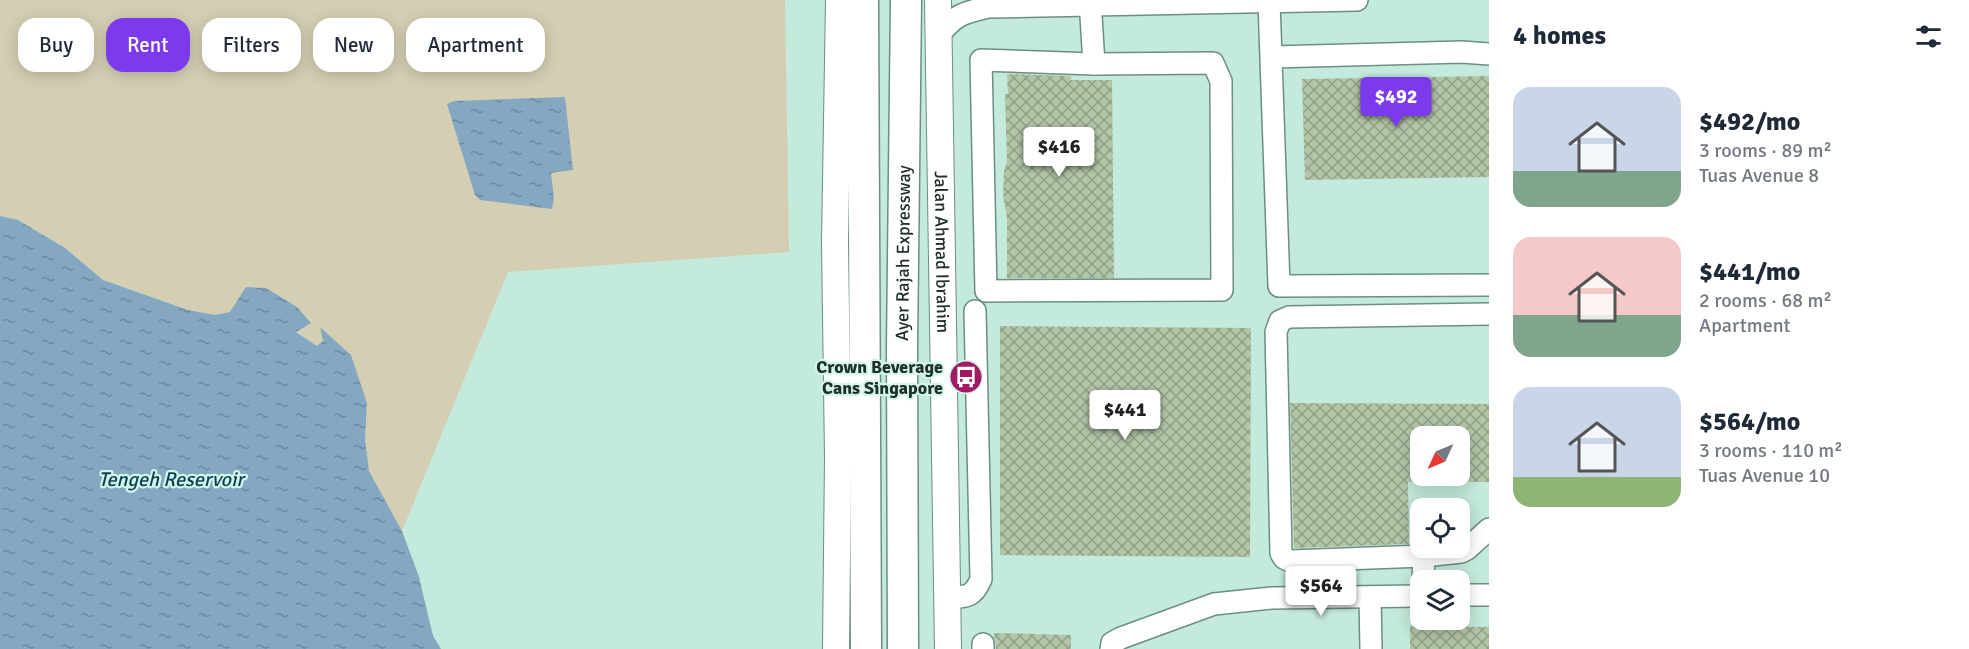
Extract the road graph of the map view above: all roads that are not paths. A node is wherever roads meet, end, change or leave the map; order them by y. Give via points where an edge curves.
1 (839, 0) edge
2 (863, 0) edge
3 (906, 0) edge
4 (938, 0) edge
5 (1358, 0) edge
6 (1128, 2) edge
7 (1269, 2) junction
8 (979, 3) edge
9 (1091, 3) edge
10 (938, 36) junction
11 (1489, 54) edge
12 (1272, 57) junction
13 (1094, 64) junction
14 (1489, 285) edge
15 (975, 311) dead end
16 (1489, 314) edge
17 (1489, 529) edge
18 (1470, 546) edge
19 (1410, 557) edge
20 (1470, 595) edge
21 (1489, 595) edge
22 (1410, 596) edge
23 (948, 597) junction
24 (1370, 597) junction
25 (836, 649) edge
26 (866, 649) edge
27 (903, 649) edge
28 (948, 649) edge
29 (1111, 649) edge
30 (1371, 649) edge

1 - 25 main road
2 - 26 highway
3 - 27 highway, Ayer Rajah Expressway
4 - 10 main road, Jalan Ahmad Ibrahim
5 - 7 street
6 - 7 street
6 - 9 street
7 - 12 street
8 - 9 street
8 - 10 street via 957,15
9 - 13 street
10 - 23 main road, Jalan Ahmad Ibrahim
11 - 12 street
12 - 14 street via 1279,286
13 - 13 street via 1213,63 1221,81 1222,290 986,291 981,60
15 - 23 street via 981,579 972,594
16 - 19 street via 1290,316 1277,326 1281,553 1290,561
17 - 18 street
20 - 21 street
22 - 24 street
23 - 28 main road, Jalan Ahmad Ibrahim
24 - 29 street via 1272,598 1214,604 1121,638
24 - 30 street

